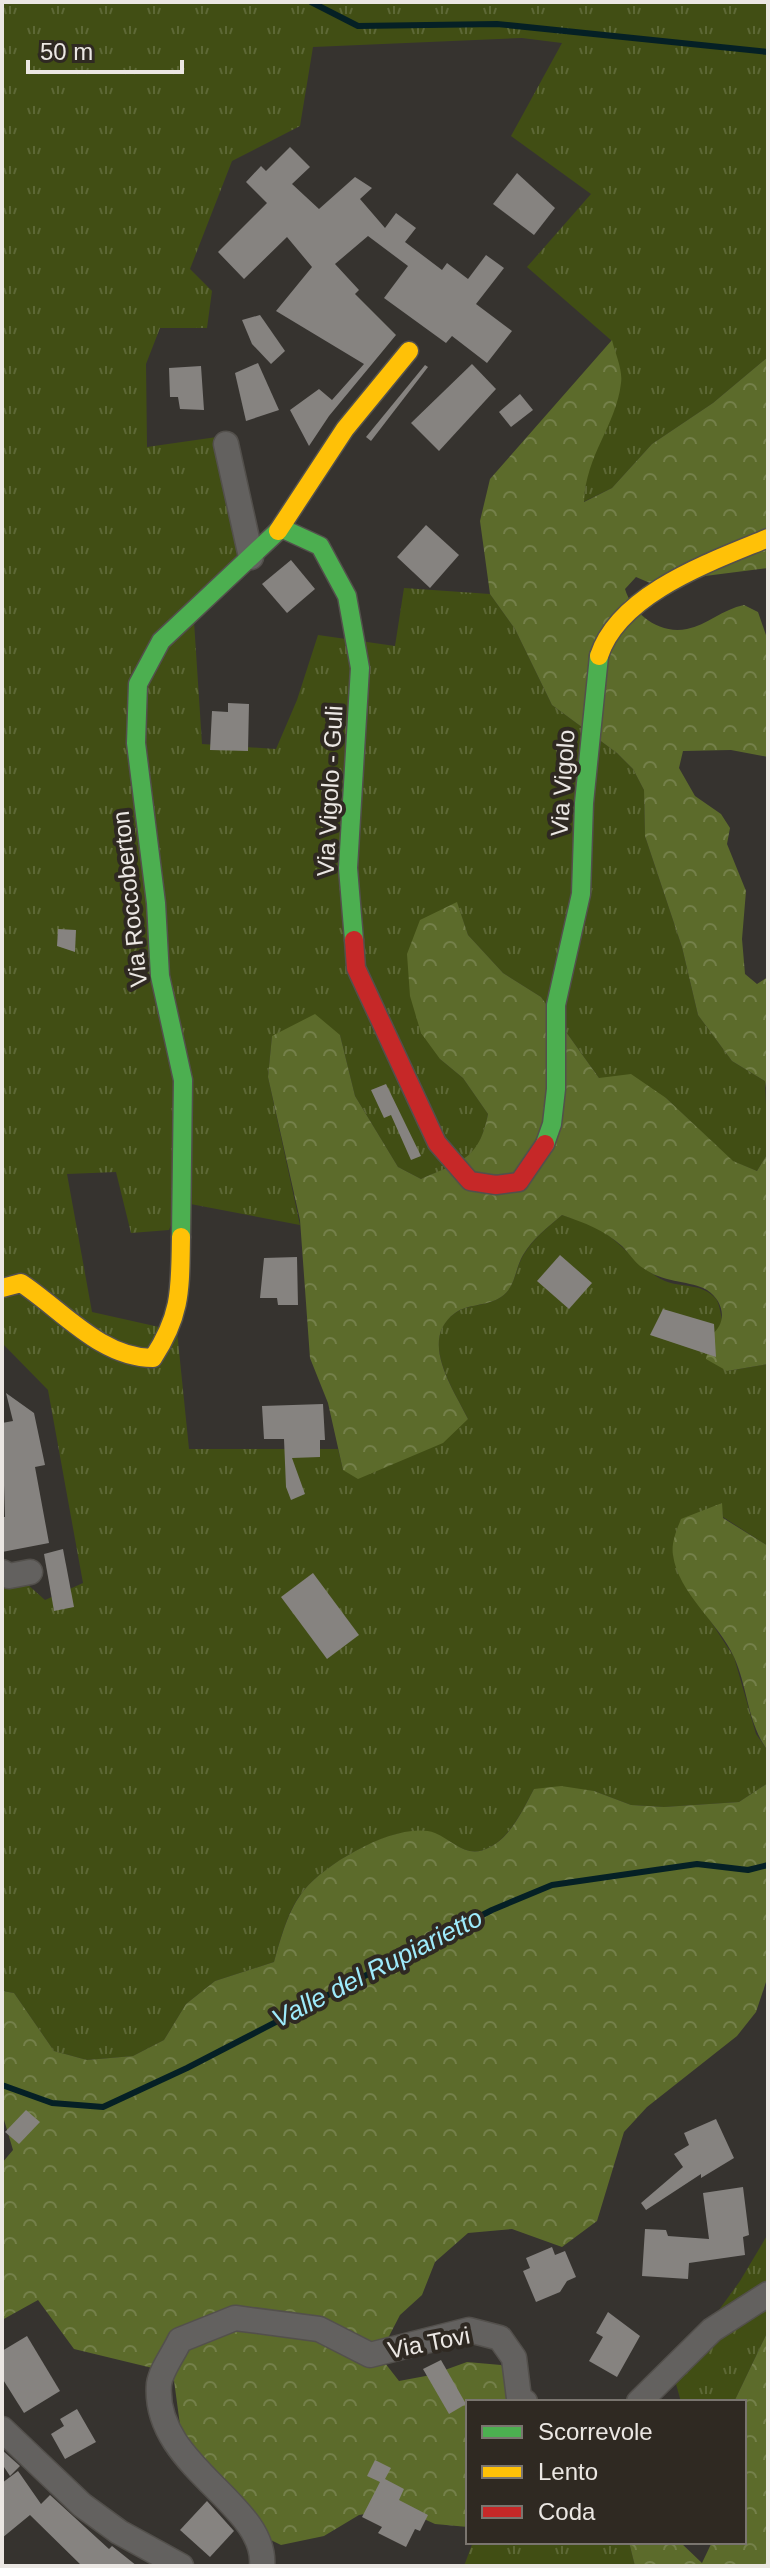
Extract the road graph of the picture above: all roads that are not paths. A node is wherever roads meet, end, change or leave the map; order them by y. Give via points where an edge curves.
1 (409, 351) dead end
2 (226, 444) dead end
3 (281, 528) junction
4 (768, 538) edge
5 (251, 557) junction
6 (552, 1124) joint
7 (2, 1288) edge
8 (2, 1572) edge
9 (30, 1572) dead end
10 (768, 2294) edge
11 (522, 2400) edge
12 (641, 2400) edge
13 (2, 2429) edge
14 (181, 2566) edge
15 (262, 2566) edge

1 - 3 street, Via Roccoberton via 345,429
2 - 5 street
3 - 5 street, Via Roccoberton
3 - 6 street, Via Vigolo - Guli via 320,546 347,596 360,668 348,868 356,968 395,1056 437,1143 470,1181 519,1182 543,1150
4 - 6 street, Via Vigolo via 689,571 649,596 615,627 599,653 581,894 556,1005
5 - 7 street, Via Roccoberton via 161,641 138,684 136,743 160,976 183,1080 180,1295 171,1331 153,1358 139,1360 115,1352 21,1283
8 - 9 street
10 - 12 street via 712,2330
11 - 15 street, Via Tovi via 514,2358 500,2338 469,2330 370,2355 319,2329 235,2318 180,2340 159,2381 168,2431 200,2475 247,2522 264,2550
13 - 14 street via 82,2505

